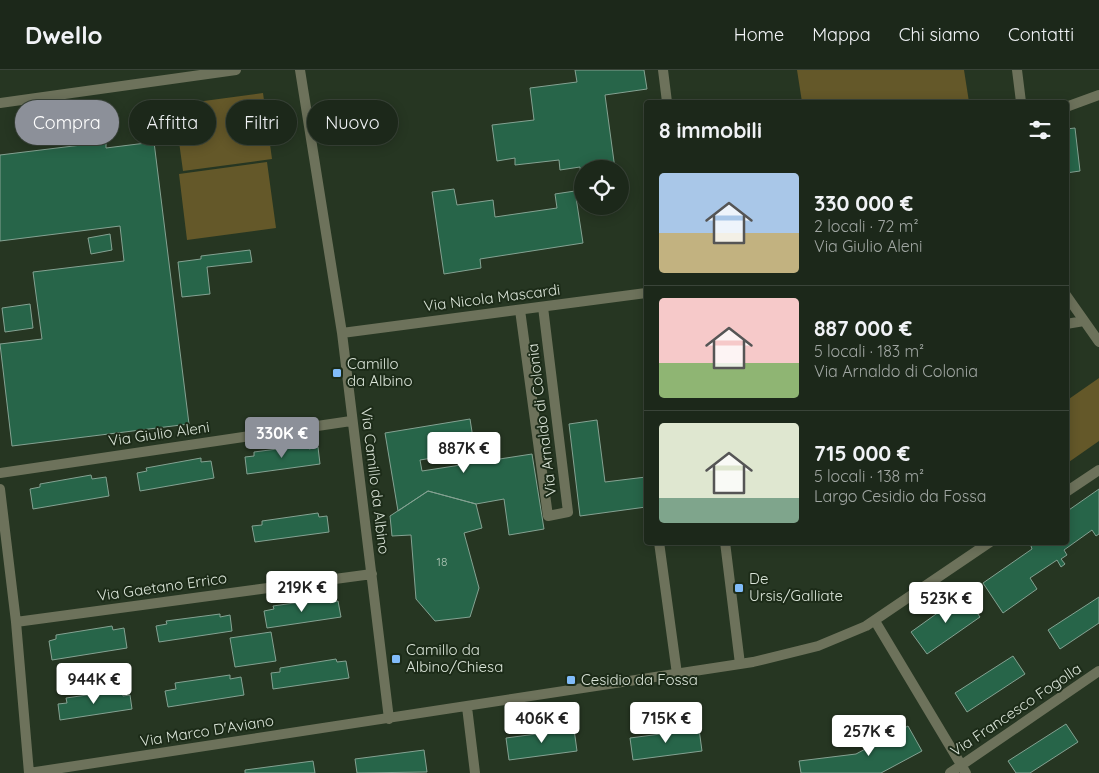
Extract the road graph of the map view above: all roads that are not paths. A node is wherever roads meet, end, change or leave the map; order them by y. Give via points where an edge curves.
1 (236, 70) edge
2 (300, 70) edge
3 (663, 70) edge
4 (1017, 70) edge
5 (1099, 95) edge
6 (667, 100) edge
7 (1021, 100) edge
8 (0, 103) edge
9 (1069, 106) edge
10 (644, 293) edge
11 (1069, 300) edge
12 (543, 307) junction
13 (520, 310) junction
14 (1084, 322) junction
15 (1069, 324) edge
16 (342, 333) junction
17 (1099, 342) edge
18 (351, 421) junction
19 (1099, 470) edge
20 (0, 473) edge
21 (0, 488) edge
22 (1069, 490) edge
23 (659, 545) edge
24 (725, 545) edge
25 (986, 545) edge
26 (372, 574) junction
27 (875, 621) junction
28 (16, 622) junction
29 (740, 664) junction
30 (1099, 671) edge
31 (677, 674) junction
32 (467, 707) junction
33 (389, 719) junction
34 (963, 769) edge
35 (29, 773) edge
36 (475, 773) edge
37 (950, 773) edge

1 - 8 street
2 - 16 street, Via Camillo da Albino
3 - 6 street
4 - 7 street
5 - 9 street
10 - 12 street, Via Nicola Mascardi
11 - 14 street
12 - 13 street, Via Nicola Mascardi
12 - 13 street, Via Arnaldo di Colonia via 568,512 548,516
13 - 16 street, Via Nicola Mascardi
14 - 15 street
14 - 17 street
16 - 18 street, Via Camillo da Albino
18 - 20 street, Via Giulio Aleni
18 - 26 street, Via Camillo da Albino
19 - 22 street
21 - 28 street
23 - 31 street
24 - 29 street
25 - 27 street, Via Marco D'Aviano
26 - 28 street, Via Gaetano Errico
26 - 33 street, Via Camillo da Albino
27 - 29 street, Via Marco D'Aviano via 818,646
27 - 34 street
28 - 35 street
29 - 31 street, Via Marco D'Aviano
30 - 34 street, Via Francesco Fogolla
31 - 32 street, Via Marco D'Aviano
32 - 33 street, Via Marco D'Aviano
32 - 36 street
33 - 35 street, Via Marco D'Aviano
34 - 37 street, Via Francesco Fogolla

